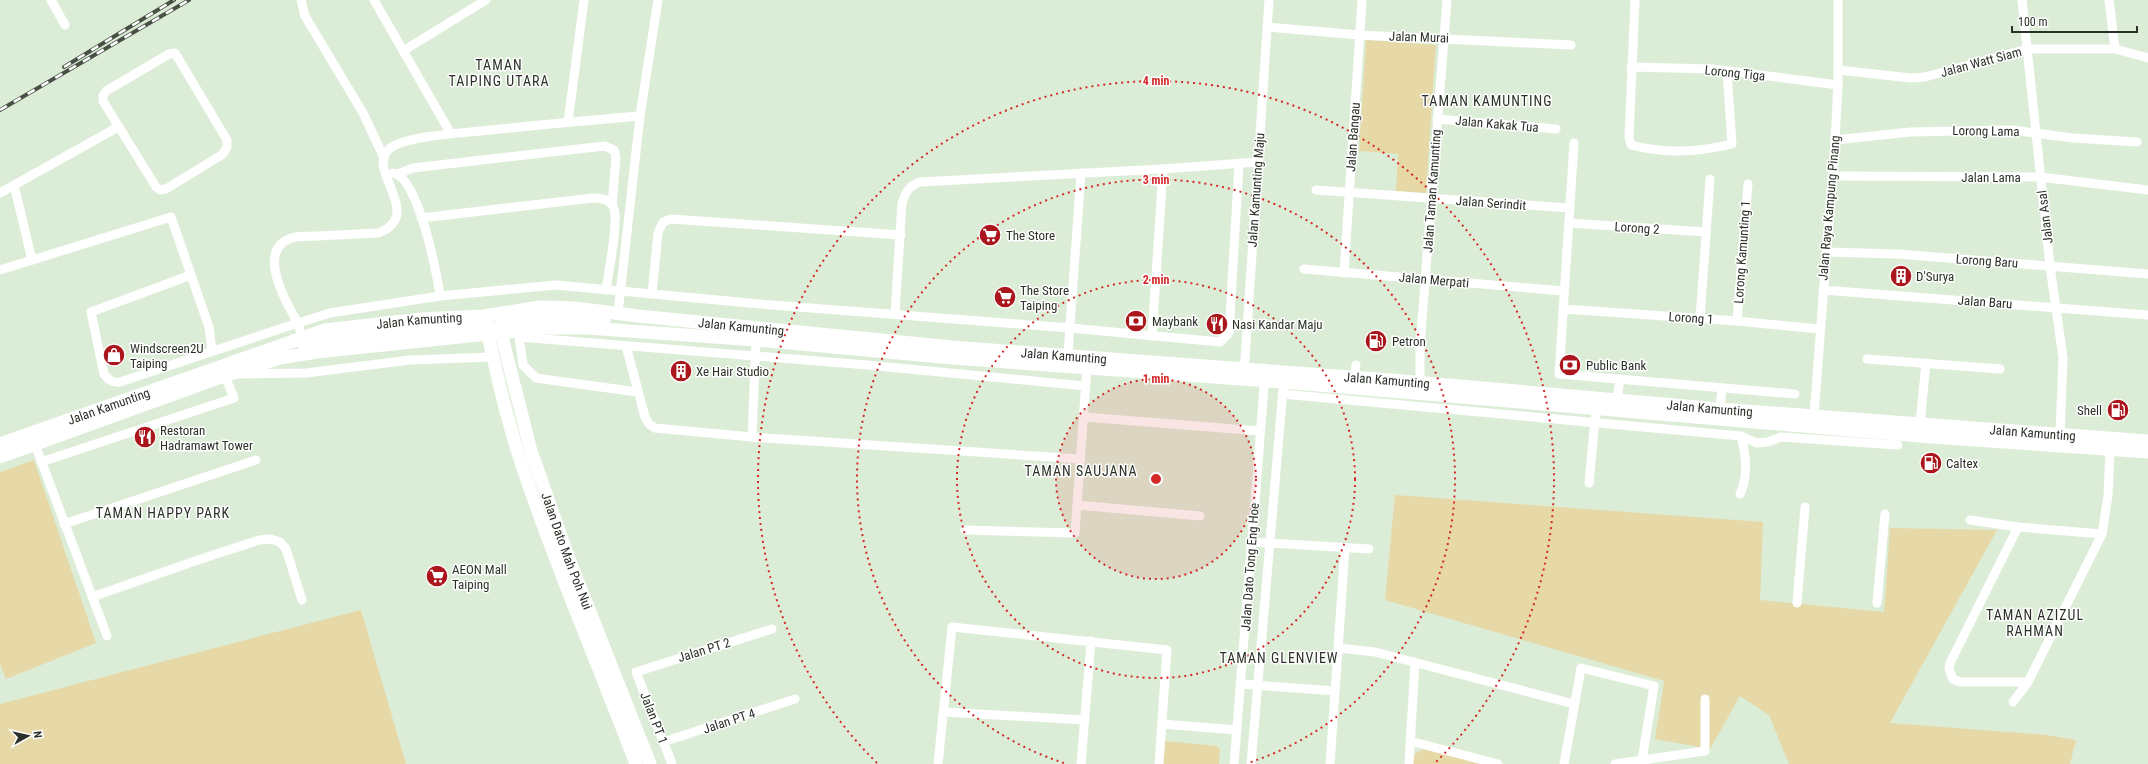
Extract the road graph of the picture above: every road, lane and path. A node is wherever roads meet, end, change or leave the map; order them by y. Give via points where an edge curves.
1 (50, 0) edge
2 (302, 0) edge
3 (374, 0) edge
4 (486, 0) edge
5 (584, 0) edge
6 (658, 0) edge
7 (1269, 0) edge
8 (1362, 0) edge
9 (1447, 0) edge
10 (1635, 0) edge
11 (1838, 0) edge
12 (2022, 0) edge
13 (2109, 0) edge
14 (66, 25) dead end
15 (1267, 27) junction
16 (1359, 35) junction
17 (1444, 38) junction
18 (1571, 46) dead end
19 (2027, 49) junction
20 (2115, 49) junction
21 (403, 51) junction
22 (2148, 58) edge
23 (1632, 67) junction
24 (1838, 70) junction
25 (1726, 71) junction
26 (1838, 86) junction
27 (640, 116) junction
28 (1437, 119) junction
29 (568, 122) junction
30 (118, 127) junction
31 (1556, 129) dead end
32 (2036, 133) junction
33 (451, 134) junction
34 (1835, 140) junction
35 (2136, 142) dead end
36 (1574, 143) dead end
37 (384, 158) junction
38 (1257, 162) junction
39 (1239, 164) junction
40 (1163, 169) junction
41 (385, 173) junction
42 (1081, 173) junction
43 (398, 174) junction
44 (1833, 176) junction
45 (2040, 177) junction
46 (1710, 179) dead end
47 (1748, 184) dead end
48 (14, 185) junction
49 (614, 189) junction
50 (1316, 190) dead end
51 (2148, 190) edge
52 (1350, 193) junction
53 (0, 194) edge
54 (631, 195) junction
55 (1432, 200) junction
56 (612, 205) junction
57 (1570, 208) junction
58 (421, 218) junction
59 (1569, 223) junction
60 (1706, 232) junction
61 (901, 235) junction
62 (1826, 252) junction
63 (32, 260) junction
64 (2050, 266) junction
65 (1304, 269) dead end
66 (0, 270) edge
67 (1344, 273) junction
68 (2148, 274) edge
69 (191, 275) junction
70 (1426, 279) junction
71 (606, 290) junction
72 (1823, 290) junction
73 (620, 291) junction
74 (1564, 291) junction
75 (652, 294) junction
76 (440, 296) junction
77 (2056, 307) junction
78 (1563, 309) junction
79 (618, 313) junction
80 (895, 314) junction
81 (2148, 315) edge
82 (638, 316) junction
83 (1700, 318) junction
84 (1737, 321) junction
85 (298, 323) junction
86 (1070, 328) junction
87 (1819, 330) junction
88 (494, 333) junction
89 (1152, 336) junction
90 (302, 337) junction
91 (756, 340) junction
92 (626, 346) junction
93 (278, 347) junction
94 (212, 351) junction
95 (1068, 354) junction
96 (755, 356) junction
97 (493, 357) junction
98 (1867, 359) dead end
99 (1926, 363) junction
100 (1087, 367) junction
101 (2000, 369) dead end
102 (1244, 374) junction
103 (228, 375) junction
104 (1265, 375) junction
105 (1620, 379) junction
106 (1283, 382) junction
107 (1420, 382) junction
108 (1085, 386) junction
109 (1722, 388) junction
110 (637, 392) junction
111 (1795, 394) dead end
112 (1618, 399) junction
113 (1720, 409) junction
114 (1595, 416) junction
115 (1814, 416) junction
116 (1084, 417) junction
117 (1773, 424) junction
118 (1920, 424) junction
119 (1260, 431) junction
120 (2060, 434) junction
121 (1741, 436) junction
122 (752, 437) junction
123 (1776, 438) junction
124 (33, 439) junction
125 (2148, 440) edge
126 (0, 444) edge
127 (1898, 445) dead end
128 (2110, 450) junction
129 (2148, 452) edge
130 (0, 457) edge
131 (1081, 459) junction
132 (256, 460) dead end
133 (41, 462) junction
134 (1589, 483) dead end
135 (1740, 494) dead end
136 (1077, 505) junction
137 (1805, 506) dead end
138 (1885, 514) dead end
139 (1200, 516) dead end
140 (1970, 520) dead end
141 (64, 524) junction
142 (2018, 528) junction
143 (965, 530) dead end
144 (2102, 534) junction
145 (1252, 542) junction
146 (1270, 543) junction
147 (1346, 548) junction
148 (1369, 549) dead end
149 (92, 597) junction
150 (302, 600) dead end
151 (1797, 603) dead end
152 (1877, 603) dead end
153 (772, 629) dead end
154 (107, 636) dead end
155 (1091, 641) junction
156 (1339, 648) junction
157 (1415, 662) junction
158 (636, 672) joint
159 (2028, 682) junction
160 (1241, 684) junction
161 (1258, 686) junction
162 (1335, 691) junction
163 (794, 699) dead end
164 (1705, 699) dead end
165 (2013, 702) dead end
166 (1574, 704) junction
167 (944, 712) junction
168 (1085, 720) junction
169 (1162, 724) junction
170 (1237, 730) junction
171 (1410, 740) junction
172 (664, 742) junction
173 (1642, 760) junction
174 (636, 764) edge
175 (650, 764) edge
176 (672, 764) edge
177 (938, 764) edge
178 (1081, 764) edge
179 (1159, 764) edge
180 (1234, 764) edge
181 (1251, 764) edge
182 (1330, 764) edge
183 (1409, 764) edge
184 (1498, 764) edge
185 (1564, 764) edge
186 (1615, 764) edge

1 - 14 street
2 - 37 street via 305,16 363,113
3 - 21 street
4 - 21 street
5 - 29 street
6 - 27 street
7 - 15 street, Jalan Kamunting Maju
8 - 16 street, Jalan Bangau
9 - 17 street, Jalan Taman Kamunting
10 - 23 street
11 - 24 street, Jalan Raya Kampung Pinang
12 - 19 street, Jalan Asal
13 - 20 street
15 - 16 street, Jalan Murai
15 - 38 street, Jalan Kamunting Maju
16 - 17 street, Jalan Murai
16 - 52 street, Jalan Bangau
17 - 18 street, Jalan Murai
17 - 28 street, Jalan Taman Kamunting
19 - 20 street, Jalan Watt Siam
19 - 24 street, Jalan Watt Siam via 1925,77 1911,78
19 - 32 street, Jalan Asal
20 - 22 street, Jalan Watt Siam
21 - 33 street
23 - 25 street, Lorong Tiga
23 - 25 street via 1629,137 1631,145 1664,151 1688,151 1732,144
24 - 26 street, Jalan Raya Kampung Pinang
25 - 26 street, Lorong Tiga
26 - 34 street, Jalan Raya Kampung Pinang
27 - 29 street
27 - 54 street
28 - 31 street, Jalan Kakak Tua
28 - 55 street, Jalan Taman Kamunting
29 - 33 street
30 - 30 street via 103,101 106,91 175,53 227,140 227,147 223,154 166,189 160,190
30 - 48 street
32 - 34 street, Lorong Lama via 2012,130 1917,132
32 - 35 street, Lorong Lama
32 - 45 street, Jalan Asal
33 - 37 street via 404,142 388,150
34 - 44 street, Jalan Raya Kampung Pinang
36 - 57 street
37 - 41 street
38 - 39 street
38 - 102 street, Jalan Kamunting Maju
39 - 40 street
39 - 89 street via 1229,333 1220,342
40 - 42 street
40 - 89 street
41 - 43 street
41 - 85 street via 397,207 397,216 387,230 378,233 290,238 277,248 274,265 286,303
42 - 61 street via 913,184 908,187 902,203
42 - 86 street
43 - 49 street via 413,168 604,146 614,150 616,158
43 - 58 street via 408,184
44 - 45 street, Jalan Lama
44 - 62 street, Jalan Raya Kampung Pinang
45 - 51 street, Jalan Lama
45 - 64 street, Jalan Asal
46 - 60 street
47 - 84 street, Lorong Kamunting 1
48 - 53 street
48 - 63 street
49 - 54 street
49 - 56 street
50 - 52 street, Jalan Serindit
52 - 55 street, Jalan Serindit
52 - 67 street, Jalan Bangau
54 - 73 street
55 - 57 street, Jalan Serindit
55 - 70 street, Jalan Taman Kamunting
56 - 58 street via 602,198 593,198
56 - 71 street via 615,222
57 - 59 street
58 - 76 street via 433,252
59 - 60 street, Lorong 2
59 - 74 street
60 - 83 street
61 - 75 street via 671,218 663,222 658,232
61 - 80 street
62 - 64 street, Lorong Baru via 1898,254
62 - 72 street, Jalan Raya Kampung Pinang
63 - 66 street
63 - 69 street via 171,217
64 - 68 street, Lorong Baru
64 - 77 street, Jalan Asal
65 - 67 street, Jalan Merpati
67 - 70 street, Jalan Merpati
69 - 94 street via 208,328
69 - 94 street via 91,312 104,374 113,383 120,382
70 - 74 street, Jalan Merpati
70 - 107 street, Jalan Taman Kamunting via 1420,346
71 - 73 street
71 - 76 street via 556,285
72 - 77 street, Jalan Baru
72 - 87 street, Jalan Raya Kampung Pinang
73 - 75 street
73 - 79 street
74 - 78 street
75 - 80 street
76 - 85 street via 330,313
77 - 81 street, Jalan Baru
77 - 120 street, Jalan Asal via 2063,358
78 - 83 street, Lorong 1
78 - 105 street via 1559,374
79 - 82 main road, Jalan Kamunting
79 - 90 main road, Jalan Kamunting via 540,307 483,316 346,327
80 - 86 street
82 - 88 main road via 622,320 540,318 512,321
82 - 95 main road, Jalan Kamunting via 952,347
83 - 84 street, Lorong 1
84 - 87 street, Lorong 1
85 - 90 street
85 - 94 street
86 - 89 street
86 - 95 street
87 - 115 street, Jalan Raya Kampung Pinang
88 - 91 main road, Jalan Kamunting via 545,328 587,328
88 - 93 main road via 486,325
88 - 97 main road, Jalan Dato Mah Poh Nui
88 - 103 main road, Jalan Kamunting via 318,352 280,358
88 - 175 main road, Jalan Dato Mah Poh Nui via 531,451 569,558
90 - 93 main road, Jalan Kamunting
91 - 96 street
91 - 100 main road, Jalan Kamunting via 952,358
92 - 96 street
92 - 110 street
92 - 110 street via 519,337 523,365 536,378
93 - 124 main road, Jalan Kamunting
95 - 102 main road, Jalan Kamunting
96 - 108 street
96 - 122 street
97 - 103 street via 410,360 306,373
97 - 174 main road, Jalan Dato Mah Poh Nui via 519,456 554,556
98 - 99 street
99 - 101 street
99 - 118 street
100 - 102 main road, Jalan Kamunting
100 - 108 street
102 - 104 main road, Jalan Kamunting
103 - 124 main road, Jalan Kamunting
103 - 133 street via 234,398
104 - 106 main road, Jalan Kamunting
104 - 119 street, Jalan Dato Tong Eng Hoe
105 - 109 street
105 - 112 street
106 - 107 main road, Jalan Kamunting via 1355,371
106 - 114 main road, Jalan Kamunting
106 - 146 street
107 - 112 main road, Jalan Kamunting
108 - 116 street
109 - 111 street
109 - 113 street
110 - 122 street via 645,417 655,428
112 - 113 main road, Jalan Kamunting
113 - 115 main road, Jalan Kamunting
114 - 117 main road, Jalan Kamunting
114 - 121 street
114 - 134 street
115 - 118 main road, Jalan Kamunting
116 - 119 street
116 - 131 street
117 - 123 street
117 - 128 main road, Jalan Kamunting
118 - 120 main road, Jalan Kamunting
119 - 145 street, Jalan Dato Tong Eng Hoe
120 - 125 main road, Jalan Kamunting
121 - 123 street via 1757,443
121 - 135 street via 1746,463 1744,486
122 - 131 street
123 - 127 street
124 - 126 main road, Jalan Kamunting
124 - 130 main road, Jalan Kamunting
124 - 133 street
128 - 129 main road, Jalan Kamunting
128 - 144 street via 2108,496
131 - 136 street
132 - 141 street
133 - 141 street
136 - 139 street
136 - 143 street via 1075,533
137 - 151 street
138 - 152 street
140 - 142 street
141 - 149 street
142 - 144 street
142 - 159 street via 1949,669 1953,680 1960,682
144 - 159 street
145 - 146 street
145 - 160 street, Jalan Dato Tong Eng Hoe
146 - 147 street
146 - 161 street
147 - 148 street
147 - 156 street
149 - 150 street via 194,560 259,540 272,539 280,542 286,549
149 - 154 street
153 - 158 street, Jalan PT 2
155 - 167 street via 952,627
155 - 168 street
155 - 169 street via 1167,650
156 - 157 street via 1375,652
156 - 162 street
157 - 166 street
157 - 171 street
158 - 172 street, Jalan PT 1
159 - 165 street
160 - 161 street
160 - 170 street, Jalan Dato Tong Eng Hoe
161 - 162 street
161 - 181 street
162 - 182 street
163 - 172 street, Jalan PT 4
164 - 173 street via 1705,752
166 - 173 street via 1581,668 1654,686
166 - 185 street
167 - 168 street
167 - 177 street
168 - 178 street
169 - 170 street
169 - 179 street
170 - 180 street, Jalan Dato Tong Eng Hoe
171 - 183 street
171 - 184 street
172 - 176 street, Jalan PT 1
173 - 186 street

